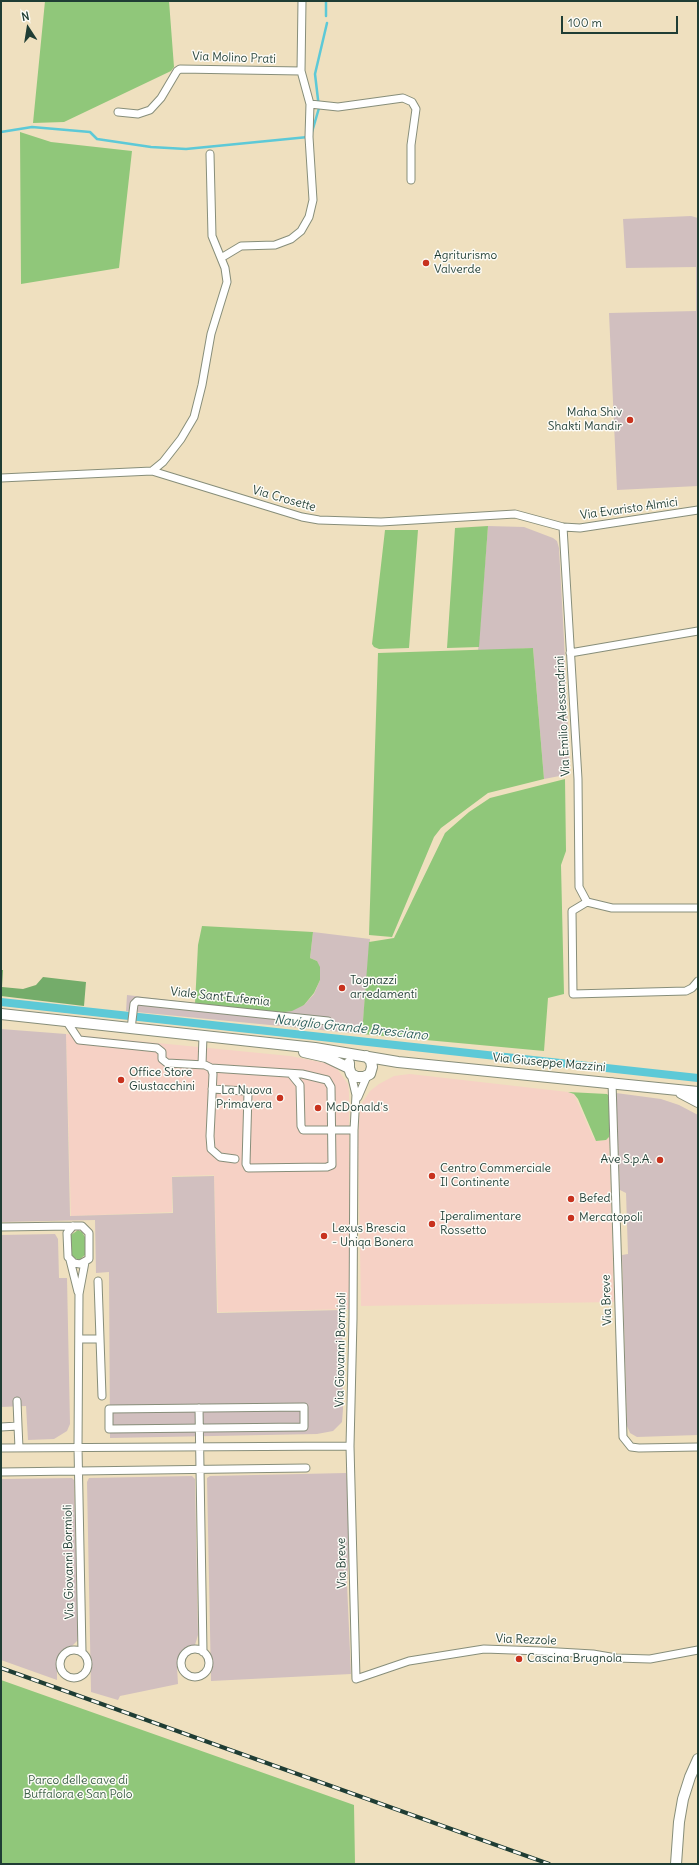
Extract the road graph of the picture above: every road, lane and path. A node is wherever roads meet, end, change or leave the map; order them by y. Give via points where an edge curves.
1 (302, 1) edge
2 (301, 71) junction
3 (310, 104) junction
4 (118, 112) dead end
5 (210, 154) dead end
6 (411, 180) dead end
7 (221, 258) junction
8 (152, 471) junction
9 (1, 478) edge
10 (698, 510) edge
11 (563, 527) junction
12 (698, 631) edge
13 (570, 654) junction
14 (587, 902) junction
15 (698, 908) edge
16 (698, 981) edge
17 (1, 1014) edge
18 (328, 1021) dead end
19 (67, 1022) junction
20 (132, 1024) junction
21 (202, 1036) junction
22 (259, 1043) junction
23 (362, 1055) junction
24 (398, 1062) junction
25 (202, 1065) junction
26 (211, 1068) junction
27 (350, 1071) junction
28 (369, 1073) junction
29 (291, 1074) junction
30 (312, 1077) junction
31 (612, 1082) junction
32 (300, 1085) junction
33 (212, 1089) junction
34 (672, 1089) junction
35 (698, 1092) edge
36 (698, 1102) edge
37 (356, 1103) junction
38 (354, 1130) junction
39 (332, 1131) junction
40 (235, 1159) dead end
41 (73, 1226) junction
42 (1, 1227) edge
43 (56, 1227) junction
44 (67, 1233) junction
45 (70, 1260) junction
46 (86, 1262) junction
47 (98, 1281) dead end
48 (79, 1294) junction
49 (79, 1339) junction
50 (100, 1339) junction
51 (102, 1396) dead end
52 (18, 1400) dead end
53 (199, 1408) junction
54 (1, 1426) edge
55 (18, 1426) junction
56 (200, 1428) junction
57 (350, 1446) junction
58 (78, 1447) junction
59 (698, 1447) edge
60 (1, 1448) edge
61 (19, 1448) junction
62 (200, 1448) junction
63 (306, 1468) dead end
64 (201, 1470) junction
65 (79, 1471) junction
66 (1, 1472) edge
67 (698, 1650) edge
68 (82, 1652) junction
69 (203, 1652) dead end
70 (356, 1679) joint
71 (698, 1759) edge
72 (676, 1864) edge

1 - 2 street
2 - 3 street
2 - 4 street, Via Molino Prati via 180,69 150,110 138,114
3 - 6 street via 338,107 403,98 412,102 416,109 411,145
3 - 7 street via 309,137 313,200 309,217 301,231 291,239 275,245 241,246
5 - 7 street via 212,236
7 - 8 street via 226,282 211,334 194,417 181,439 163,462
8 - 9 street, Via Crosette
8 - 11 street, Via Crosette via 319,520 381,522 515,514
10 - 11 street, Via Evaristo Almici via 598,527
11 - 13 street, Via Emilio Alessandrini
12 - 13 street
13 - 14 street, Via Emilio Alessandrini via 578,779 579,887
14 - 15 street via 612,908
14 - 16 street via 572,911 573,994 686,991
17 - 19 main road
18 - 20 street, Viale Sant'Eufemia via 140,1001 136,1002
19 - 20 main road
19 - 25 street via 79,1040 157,1048 162,1052 162,1059 166,1063
20 - 21 main road
21 - 22 main road
21 - 25 street
22 - 23 main road
22 - 27 main road via 326,1057
23 - 24 main road, Via Giuseppe Mazzini
23 - 27 main road via 350,1061
23 - 28 main road via 371,1061
24 - 28 main road, Via Giuseppe Mazzini
24 - 31 main road, Via Giuseppe Mazzini
25 - 26 street
26 - 29 street
26 - 33 street
27 - 28 main road via 357,1078
27 - 37 street via 356,1087
28 - 37 street
29 - 30 street
29 - 32 street
30 - 32 street via 306,1078
30 - 39 street via 327,1080 331,1085
31 - 34 main road, Via Giuseppe Mazzini
31 - 59 street, Via Breve via 623,1437 631,1447
32 - 39 street via 302,1129
33 - 39 street via 248,1093 246,1164 250,1168 330,1167 333,1162
33 - 40 street via 211,1149 220,1157
34 - 35 main road, Via Giuseppe Mazzini
34 - 36 main road
37 - 38 street, Via Giovanni Bormioli
38 - 39 street
38 - 57 street, Via Giovanni Bormioli
41 - 43 street
41 - 44 street
41 - 46 street, Via Giovanni Bormioli via 82,1226 89,1233 89,1255
42 - 43 street
43 - 44 street
44 - 45 street, Via Giovanni Bormioli
45 - 46 street via 74,1263
45 - 48 street, Via Giovanni Bormioli
46 - 48 street, Via Giovanni Bormioli
47 - 50 street
48 - 49 street, Via Giovanni Bormioli
49 - 50 street
49 - 58 street, Via Giovanni Bormioli
50 - 51 street
52 - 55 street
53 - 56 street
53 - 56 street via 109,1409 109,1429
53 - 56 street via 304,1406 304,1427
54 - 55 street
55 - 61 street
56 - 62 street
57 - 62 street
57 - 70 street, Via Breve
58 - 61 street
58 - 62 street
58 - 65 street, Via Giovanni Bormioli
60 - 61 street
62 - 64 street
63 - 64 street
64 - 65 street
64 - 69 street
65 - 66 street
65 - 68 street, Via Giovanni Bormioli
67 - 70 street, Via Rezzole via 650,1659 484,1650 409,1661
68 - 68 street, Via Giovanni Bormioli via 73,1650 62,1656 61,1669 67,1676 76,1678 85,1674 88,1665
71 - 72 main road via 682,1804

